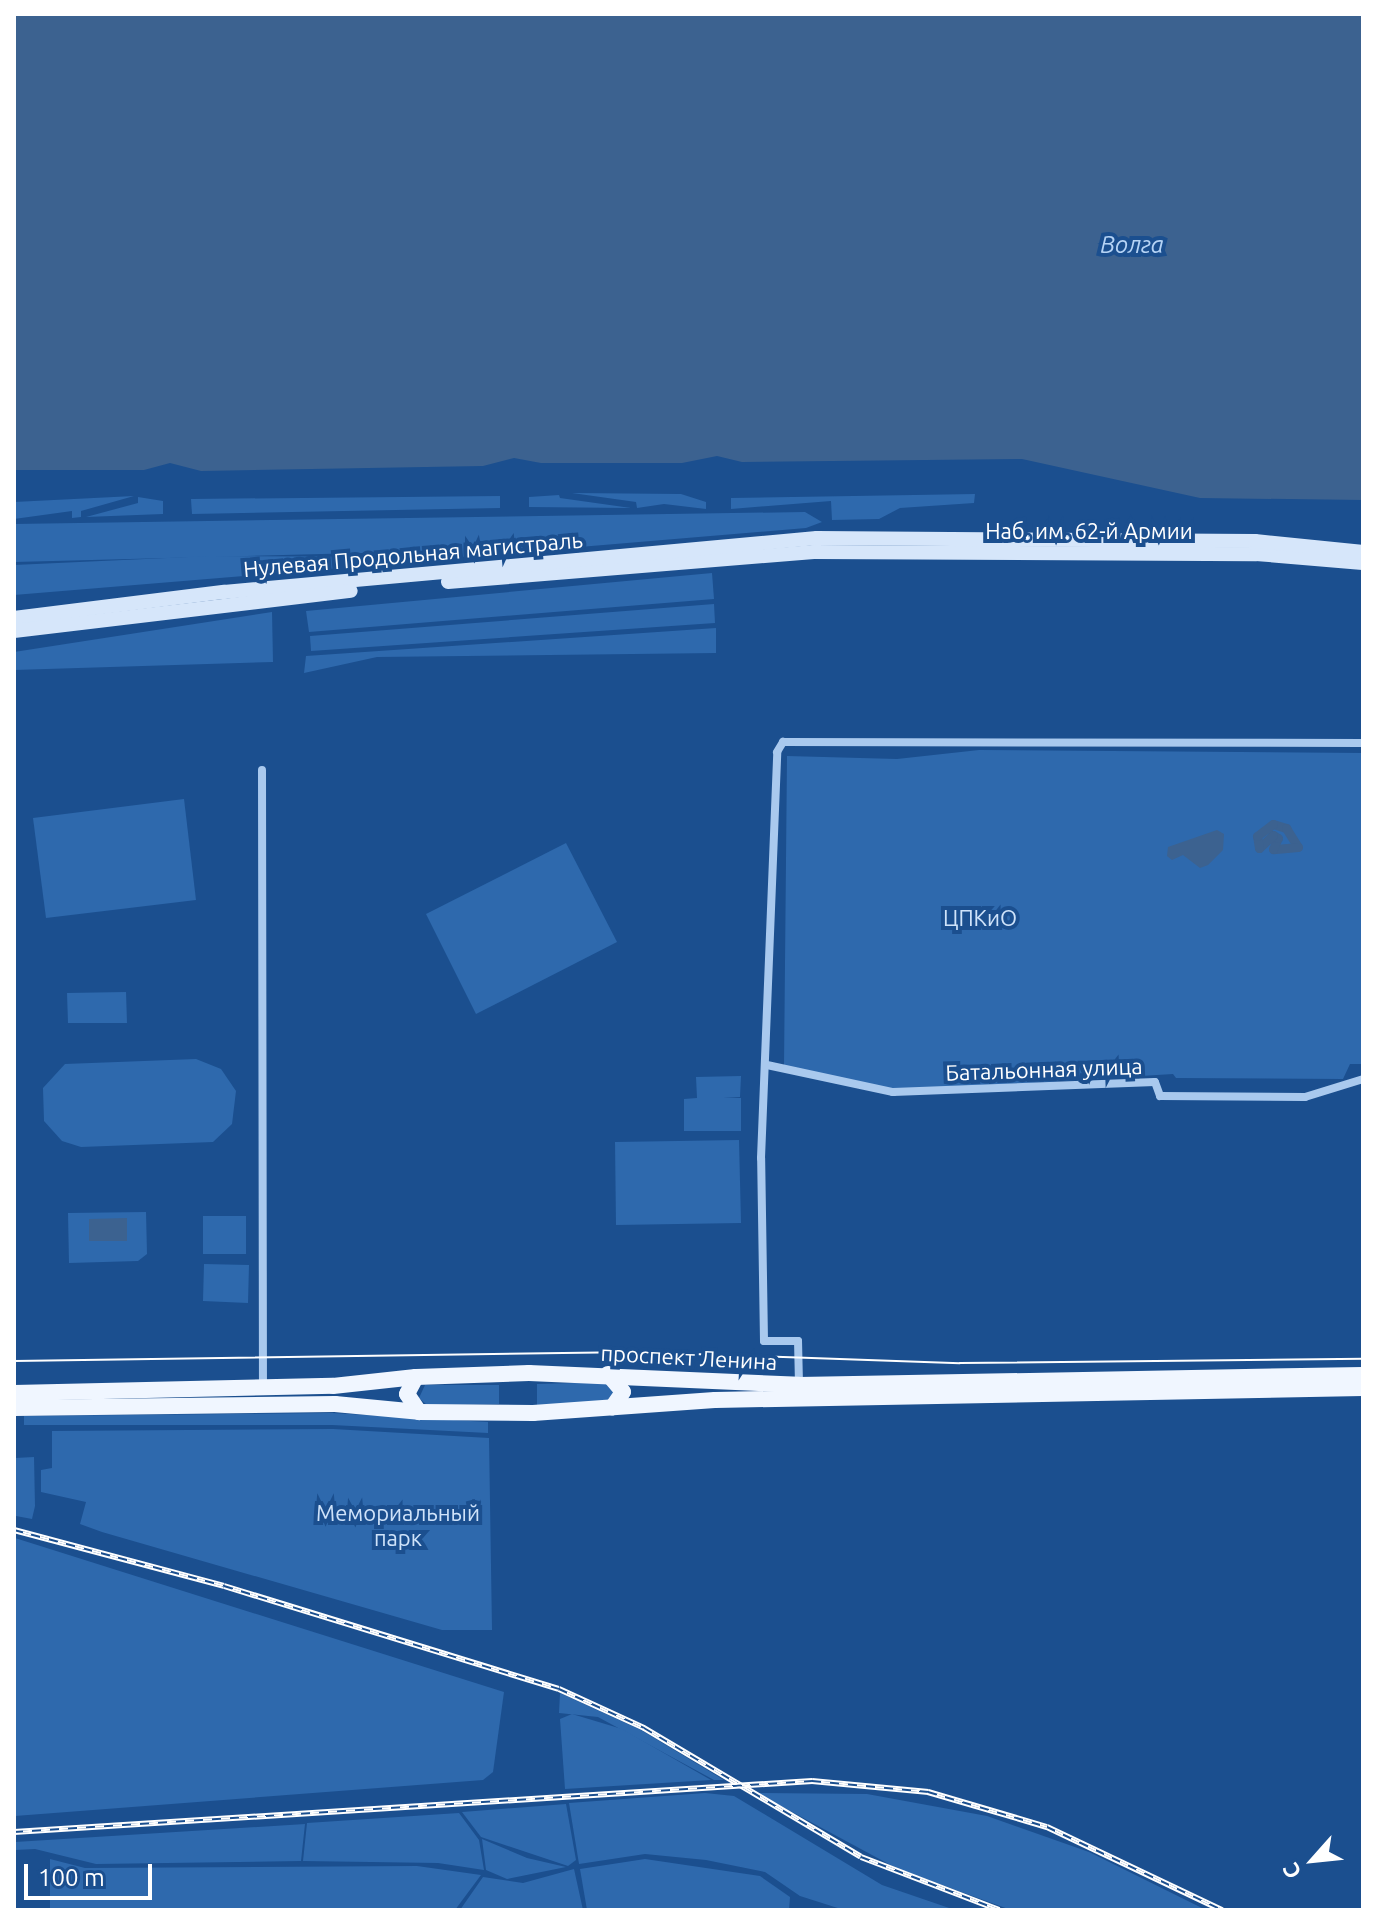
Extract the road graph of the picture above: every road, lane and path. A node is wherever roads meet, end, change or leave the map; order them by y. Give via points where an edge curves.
1 (816, 545) junction
2 (1363, 552) edge
3 (1363, 563) edge
4 (14, 618) edge
5 (14, 631) edge
6 (1363, 743) edge
7 (262, 770) dead end
8 (767, 1065) junction
9 (1363, 1079) edge
10 (608, 1374) junction
11 (1363, 1375) edge
12 (416, 1377) junction
13 (799, 1385) junction
14 (263, 1387) junction
15 (1363, 1388) edge
16 (14, 1393) edge
17 (14, 1408) edge
18 (612, 1408) junction
19 (419, 1412) junction

1 - 2 main road, Наб. им. 62-й Армии via 1255,541
1 - 3 main road, Наб. им. 62-й Армии via 1256,554
1 - 4 main road, Нулевая Продольная магистраль via 224,592
1 - 5 main road, Нулевая Продольная магистраль via 365,589
6 - 8 street via 783,742 777,752
7 - 14 street
8 - 9 street, Батальонная улица via 907,1092 1155,1082 1160,1096 1305,1097
8 - 13 street via 761,1158 764,1341 798,1341
10 - 12 main road, проспект Ленина
10 - 13 main road, проспект Ленина
10 - 18 main road via 623,1392
11 - 13 main road, проспект Ленина
12 - 14 main road, проспект Ленина
12 - 19 main road via 407,1394
14 - 16 main road, проспект Ленина
15 - 18 main road, проспект Ленина via 715,1400
17 - 19 main road, проспект Ленина via 335,1404
18 - 19 main road, проспект Ленина

